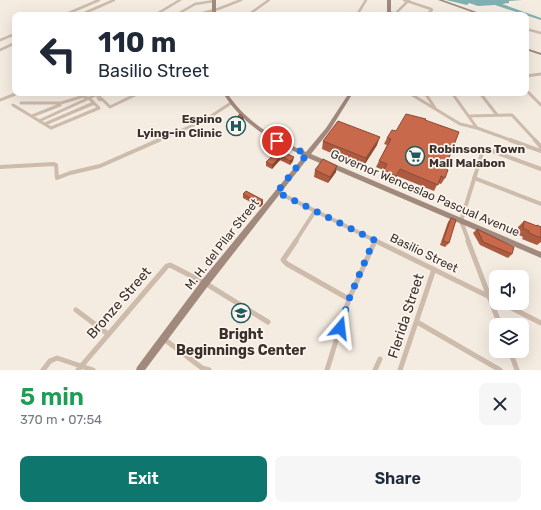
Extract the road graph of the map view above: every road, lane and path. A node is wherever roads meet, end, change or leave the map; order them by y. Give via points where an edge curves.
1 (99, 0) edge
2 (114, 0) edge
3 (180, 0) edge
4 (241, 0) edge
5 (269, 0) edge
6 (366, 0) edge
7 (388, 0) edge
8 (404, 0) edge
9 (440, 0) edge
10 (214, 1) edge
11 (409, 1) edge
12 (214, 10) junction
13 (71, 12) edge
14 (87, 12) edge
15 (160, 12) edge
16 (181, 12) edge
17 (206, 12) edge
18 (252, 12) edge
19 (360, 12) edge
20 (389, 12) edge
21 (397, 12) edge
22 (429, 12) edge
23 (474, 12) edge
24 (529, 30) edge
25 (541, 33) edge
26 (12, 35) edge
27 (0, 40) edge
28 (12, 44) edge
29 (529, 49) edge
30 (0, 50) edge
31 (541, 54) edge
32 (541, 74) edge
33 (529, 76) edge
34 (529, 93) edge
35 (12, 95) edge
36 (84, 96) joint
37 (94, 96) edge
38 (100, 96) edge
39 (132, 96) edge
40 (227, 96) edge
41 (349, 96) edge
42 (412, 96) edge
43 (427, 96) edge
44 (454, 96) edge
45 (482, 96) edge
46 (90, 98) junction
47 (0, 100) edge
48 (66, 102) junction
49 (21, 103) dead end
50 (94, 103) junction
51 (231, 103) junction
52 (13, 105) dead end
53 (541, 105) edge
54 (436, 110) junction
55 (497, 115) junction
56 (32, 116) junction
57 (469, 116) junction
58 (39, 121) junction
59 (45, 124) junction
60 (477, 128) junction
61 (541, 147) edge
62 (541, 151) edge
63 (307, 154) junction
64 (0, 167) edge
65 (541, 169) edge
66 (474, 178) junction
67 (277, 192) junction
68 (541, 204) edge
69 (315, 211) junction
70 (461, 221) junction
71 (374, 240) junction
72 (541, 255) edge
73 (434, 269) junction
74 (205, 283) junction
75 (489, 296) joint
76 (349, 299) junction
77 (76, 310) dead end
78 (516, 310) edge
79 (268, 322) dead end
80 (417, 322) junction
81 (541, 323) edge
82 (108, 334) junction
83 (163, 339) junction
84 (513, 358) edge
85 (380, 359) dead end
86 (80, 368) edge
87 (43, 370) edge
88 (93, 370) edge
89 (140, 370) edge
90 (209, 370) edge
91 (327, 370) edge
92 (375, 370) edge
93 (400, 370) edge
94 (500, 370) edge
95 (517, 370) edge

1 - 13 street
2 - 14 street
3 - 15 street
4 - 12 street
5 - 18 street
6 - 19 street
7 - 20 main road
8 - 11 street
9 - 23 main road
10 - 12 main road
10 - 16 street via 195,4
11 - 21 street
11 - 22 street via 432,10
12 - 17 street
24 - 25 street
26 - 27 street
28 - 30 street
29 - 31 main road
32 - 33 street
34 - 53 street
35 - 47 street
36 - 46 street
36 - 48 street
37 - 46 street
38 - 39 street via 100,100 110,106
40 - 51 main road, Governor Wenceslao Pascual Avenue
41 - 63 main road, M. H. del Pilar Street via 328,129
42 - 54 street
43 - 54 street
44 - 57 street
45 - 55 street
46 - 50 street
46 - 58 street
48 - 49 street via 45,105
48 - 56 street
50 - 59 street
50 - 59 street via 98,108 96,110 51,128
51 - 63 main road, Governor Wenceslao Pascual Avenue via 258,129 284,145
51 - 64 street via 205,120 100,166 56,178 54,164
52 - 56 street
54 - 60 street via 460,124
55 - 57 street
55 - 61 street via 512,115
56 - 58 street
57 - 60 street
58 - 59 street
60 - 62 street
63 - 67 main road, M. H. del Pilar Street
63 - 70 main road, Governor Wenceslao Pascual Avenue
65 - 66 street via 484,149
66 - 68 street
66 - 70 street
67 - 69 street, Basilio Street
67 - 74 main road, M. H. del Pilar Street
69 - 71 street, Basilio Street
69 - 76 street via 283,260
70 - 72 main road, Governor Wenceslao Pascual Avenue
70 - 75 street
71 - 73 street, Basilio Street
71 - 76 street
73 - 75 street, Basilio Street
73 - 80 street, Flerida Street
74 - 79 street, Bronze Street
74 - 82 street, Bronze Street via 173,265 167,266
74 - 83 main road, M. H. del Pilar Street
76 - 91 street
77 - 82 street
78 - 81 street
80 - 93 street, Flerida Street
80 - 94 street
82 - 86 street, Bronze Street
83 - 89 main road, M. H. del Pilar Street
83 - 90 street via 202,368
84 - 95 street
85 - 92 street
86 - 87 street via 54,358
86 - 88 street

